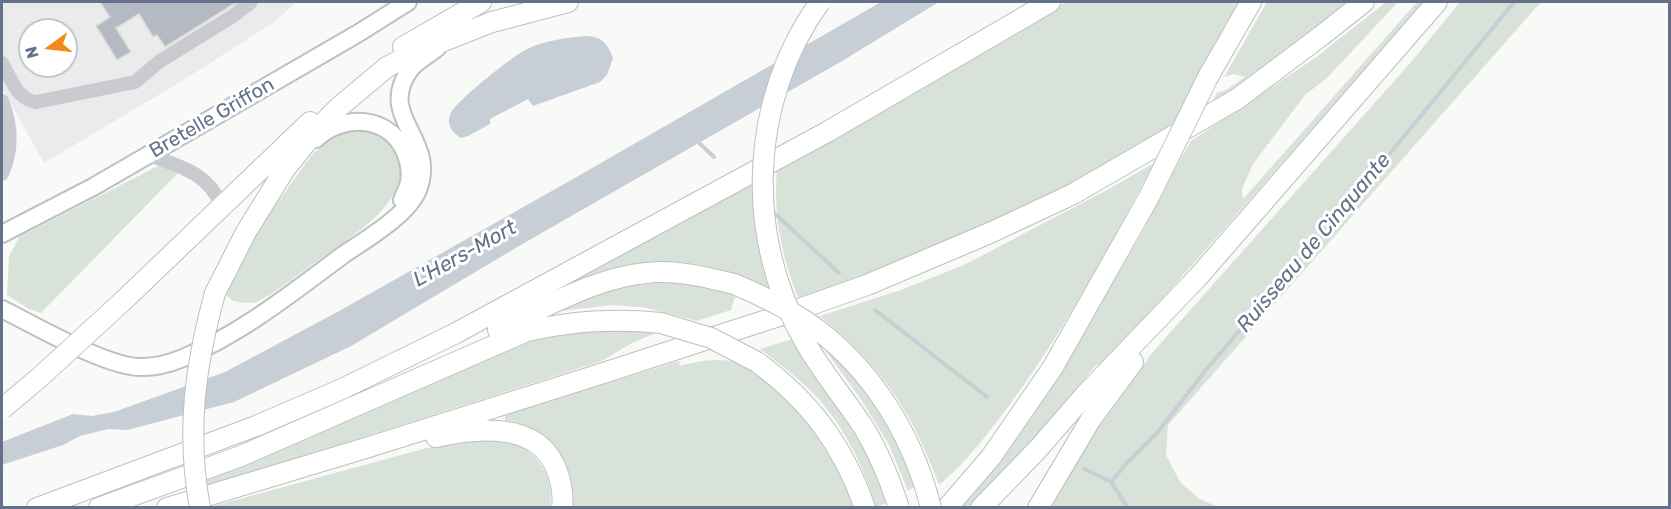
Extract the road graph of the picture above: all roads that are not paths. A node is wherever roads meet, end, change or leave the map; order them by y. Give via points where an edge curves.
1 (251, 2) edge
2 (408, 2) edge
3 (481, 2) edge
4 (568, 2) edge
5 (820, 2) edge
6 (1050, 2) edge
7 (1251, 2) edge
8 (1364, 2) edge
9 (1437, 2) edge
10 (448, 40) junction
11 (2, 63) edge
12 (2, 100) edge
13 (308, 123) junction
14 (149, 155) junction
15 (285, 169) junction
16 (2, 174) edge
17 (222, 206) junction
18 (5, 230) edge
19 (378, 230) junction
20 (1198, 277) junction
21 (215, 293) junction
22 (2, 309) edge
23 (403, 386) junction
24 (2, 409) edge
25 (1018, 418) junction
26 (369, 447) junction
27 (194, 504) edge
28 (37, 507) edge
29 (99, 507) edge
30 (167, 507) edge
31 (562, 507) edge
32 (865, 507) edge
33 (898, 507) edge
34 (930, 507) edge
35 (947, 507) edge
36 (981, 507) edge
37 (1038, 507) edge

1 - 11 street via 160,61 135,82 36,102 19,94
2 - 14 main road, Bretelle Griffon
3 - 13 highway via 384,58
4 - 10 highway via 492,22
5 - 33 highway, bridge via 790,54 769,118 762,176 766,231 776,275 792,318 815,359 865,429
6 - 28 highway via 827,132 456,333 256,426
7 - 25 highway, bridge via 1081,320
8 - 26 highway via 1237,99 1073,194 992,232 867,285 782,315
9 - 20 highway
10 - 15 highway via 387,68 339,107
10 - 19 main road via 410,69 403,82 400,112 422,156 423,174 406,207
12 - 16 street via 10,127 10,149
13 - 17 highway
13 - 21 highway via 234,241
14 - 17 street via 201,177 214,189
14 - 18 main road, Bretelle Griffon via 41,216
15 - 19 main road via 323,132 336,125 372,122 387,129 400,142 409,160 409,182 401,201
15 - 21 highway
17 - 24 highway, bridge
19 - 22 main road via 252,321 182,359 159,365 142,368 108,360
20 - 36 highway
20 - 37 highway via 1191,295 1105,397
21 - 27 highway, bridge via 200,352 195,392
23 - 29 highway via 241,456
23 - 32 highway, bridge via 527,331 598,320 662,323 711,338 777,376 814,414 846,462
23 - 34 highway, bridge via 432,361 607,281 640,274 674,273 734,284 800,318 866,376 911,447
25 - 34 highway
25 - 35 highway via 991,457
26 - 27 highway
26 - 31 highway via 480,430 516,434 535,444 553,462 562,484
27 - 30 highway

